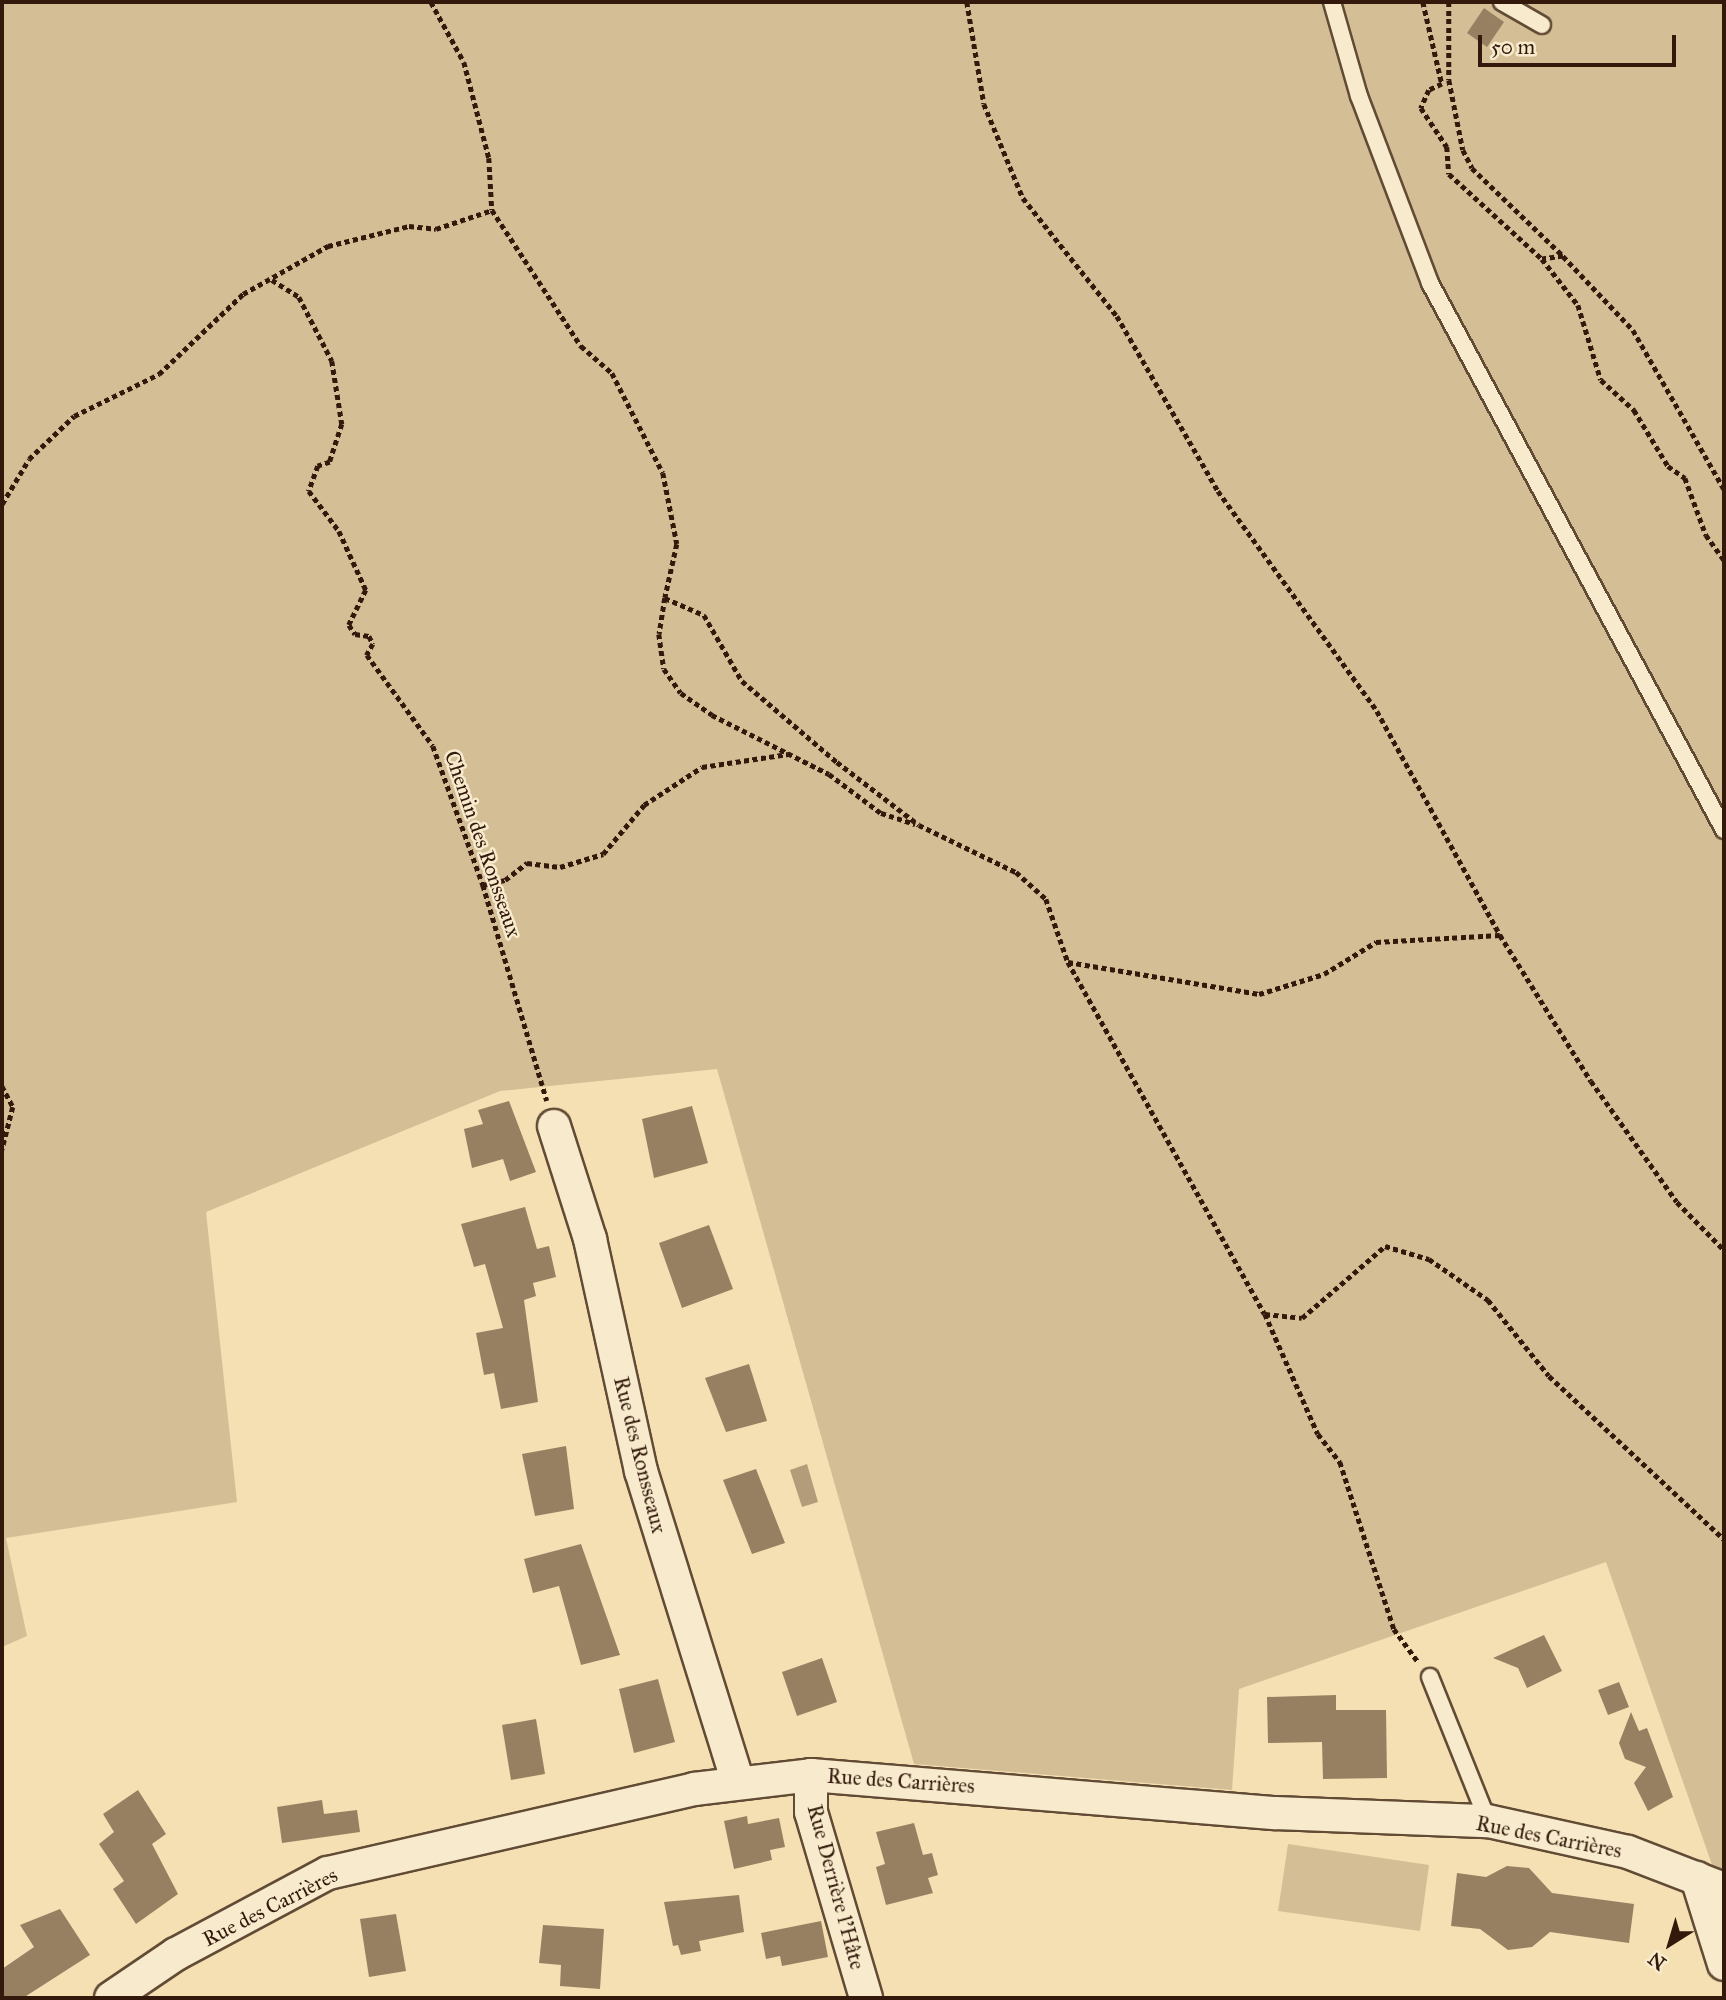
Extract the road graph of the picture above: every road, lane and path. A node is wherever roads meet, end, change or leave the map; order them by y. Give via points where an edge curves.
1 (431, 2) edge
2 (967, 2) edge
3 (1332, 2) edge
4 (1423, 2) edge
5 (1449, 2) edge
6 (1502, 2) edge
7 (1542, 25) dead end
8 (1449, 80) junction
9 (1442, 84) junction
10 (492, 210) junction
11 (1563, 256) junction
12 (1542, 259) junction
13 (272, 280) junction
14 (1724, 489) edge
15 (2, 504) edge
16 (1724, 561) edge
17 (666, 598) junction
18 (789, 754) junction
19 (919, 825) junction
20 (1724, 830) edge
21 (484, 885) junction
22 (1500, 935) junction
23 (1068, 962) junction
24 (2, 1086) edge
25 (554, 1126) joint
26 (2, 1150) edge
27 (1724, 1250) edge
28 (1265, 1314) junction
29 (1724, 1539) edge
30 (1430, 1677) joint
31 (811, 1775) junction
32 (737, 1780) junction
33 (1488, 1821) junction
34 (1711, 1883) edge
35 (1724, 1964) edge
36 (111, 1998) edge
37 (866, 1998) edge

1 - 10 path via 464,62 489,158
2 - 22 path via 984,104 1023,198 1117,316 1218,491 1377,711
3 - 20 lane via 1359,96 1430,283
4 - 9 path
5 - 8 path
6 - 7 lane
8 - 9 path
8 - 11 path via 1472,168
9 - 12 path via 1429,90 1422,108 1447,148 1449,174
10 - 13 path via 436,229 409,226 328,246
10 - 17 path via 580,346 612,373 663,473 677,544
11 - 12 path
11 - 14 path via 1633,330
12 - 16 path via 1578,304 1601,380 1634,410 1668,466 1685,478 1706,536
13 - 15 path via 243,295 159,374 74,416 29,459
13 - 21 path, Chemin des Ronsseaux via 299,297 332,361 342,424 330,462 318,467 309,491 339,531 366,590 349,625 355,634 369,636 373,644 367,655 433,746
17 - 18 path via 660,634 664,669 681,693
17 - 19 path via 704,615 742,681
18 - 19 path via 881,813
18 - 21 path via 702,767 644,805 603,854 560,867 527,863 505,880
19 - 23 path via 1016,872 1046,899
21 - 25 path, Chemin des Ronsseaux
22 - 23 path via 1376,942 1324,974 1259,994
22 - 27 path via 1677,1202
23 - 28 path
24 - 26 path via 13,1107
25 - 32 street, Rue des Ronsseaux via 590,1239 667,1563
28 - 29 path via 1301,1318 1385,1245 1429,1259 1488,1300 1549,1376
28 - 30 path via 1318,1434 1340,1462 1394,1629
30 - 33 lane
31 - 32 street, Rue des Carrières
31 - 33 street, Rue des Carrières via 1275,1813
31 - 37 street, Rue Derrière l'Hâte via 811,1812
32 - 36 street, Rue des Carrières via 328,1873 176,1954
33 - 34 street, Rue des Carrières via 1628,1852
34 - 35 street

